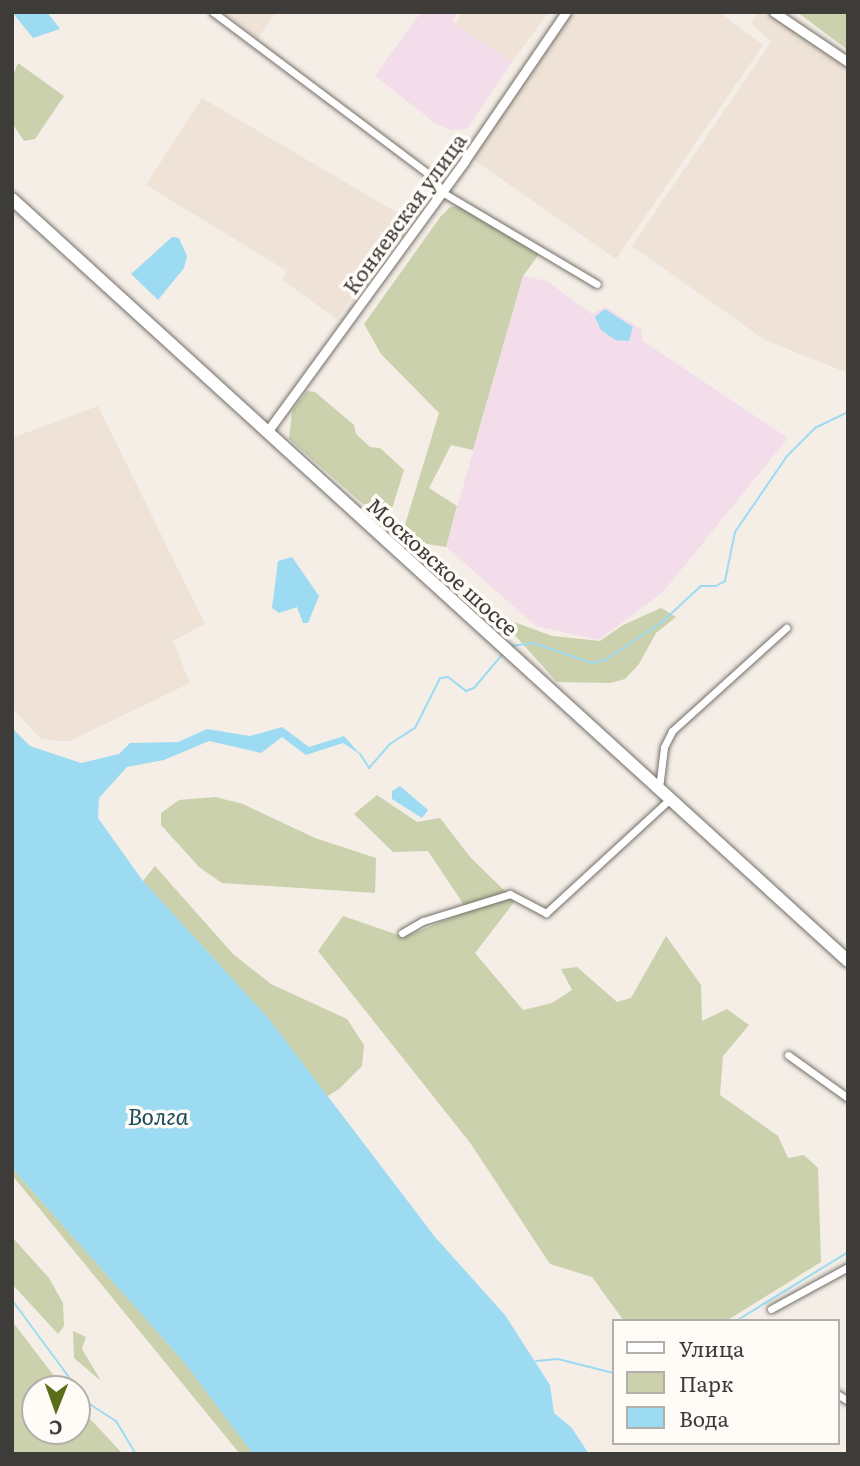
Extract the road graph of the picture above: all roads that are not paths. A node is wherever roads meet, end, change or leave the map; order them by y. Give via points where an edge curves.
1 (213, 12) edge
2 (566, 12) edge
3 (774, 12) edge
4 (848, 62) edge
5 (442, 192) junction
6 (12, 199) edge
7 (597, 284) dead end
8 (267, 432) junction
9 (786, 628) dead end
10 (659, 788) junction
11 (670, 799) junction
12 (402, 933) dead end
13 (848, 961) edge
14 (788, 1055) dead end
15 (848, 1098) edge
16 (848, 1267) edge
17 (771, 1309) dead end

1 - 5 street via 434,178
2 - 5 street, Коняевская улица
3 - 4 street
5 - 7 street
5 - 8 street, Коняевская улица
6 - 8 main road, Московское шоссе
8 - 10 main road, Московское шоссе
9 - 10 street via 672,731 664,747
10 - 11 main road, Московское шоссе
11 - 12 street via 546,913 510,894 423,921
11 - 13 main road, Московское шоссе
14 - 15 street
16 - 17 street

